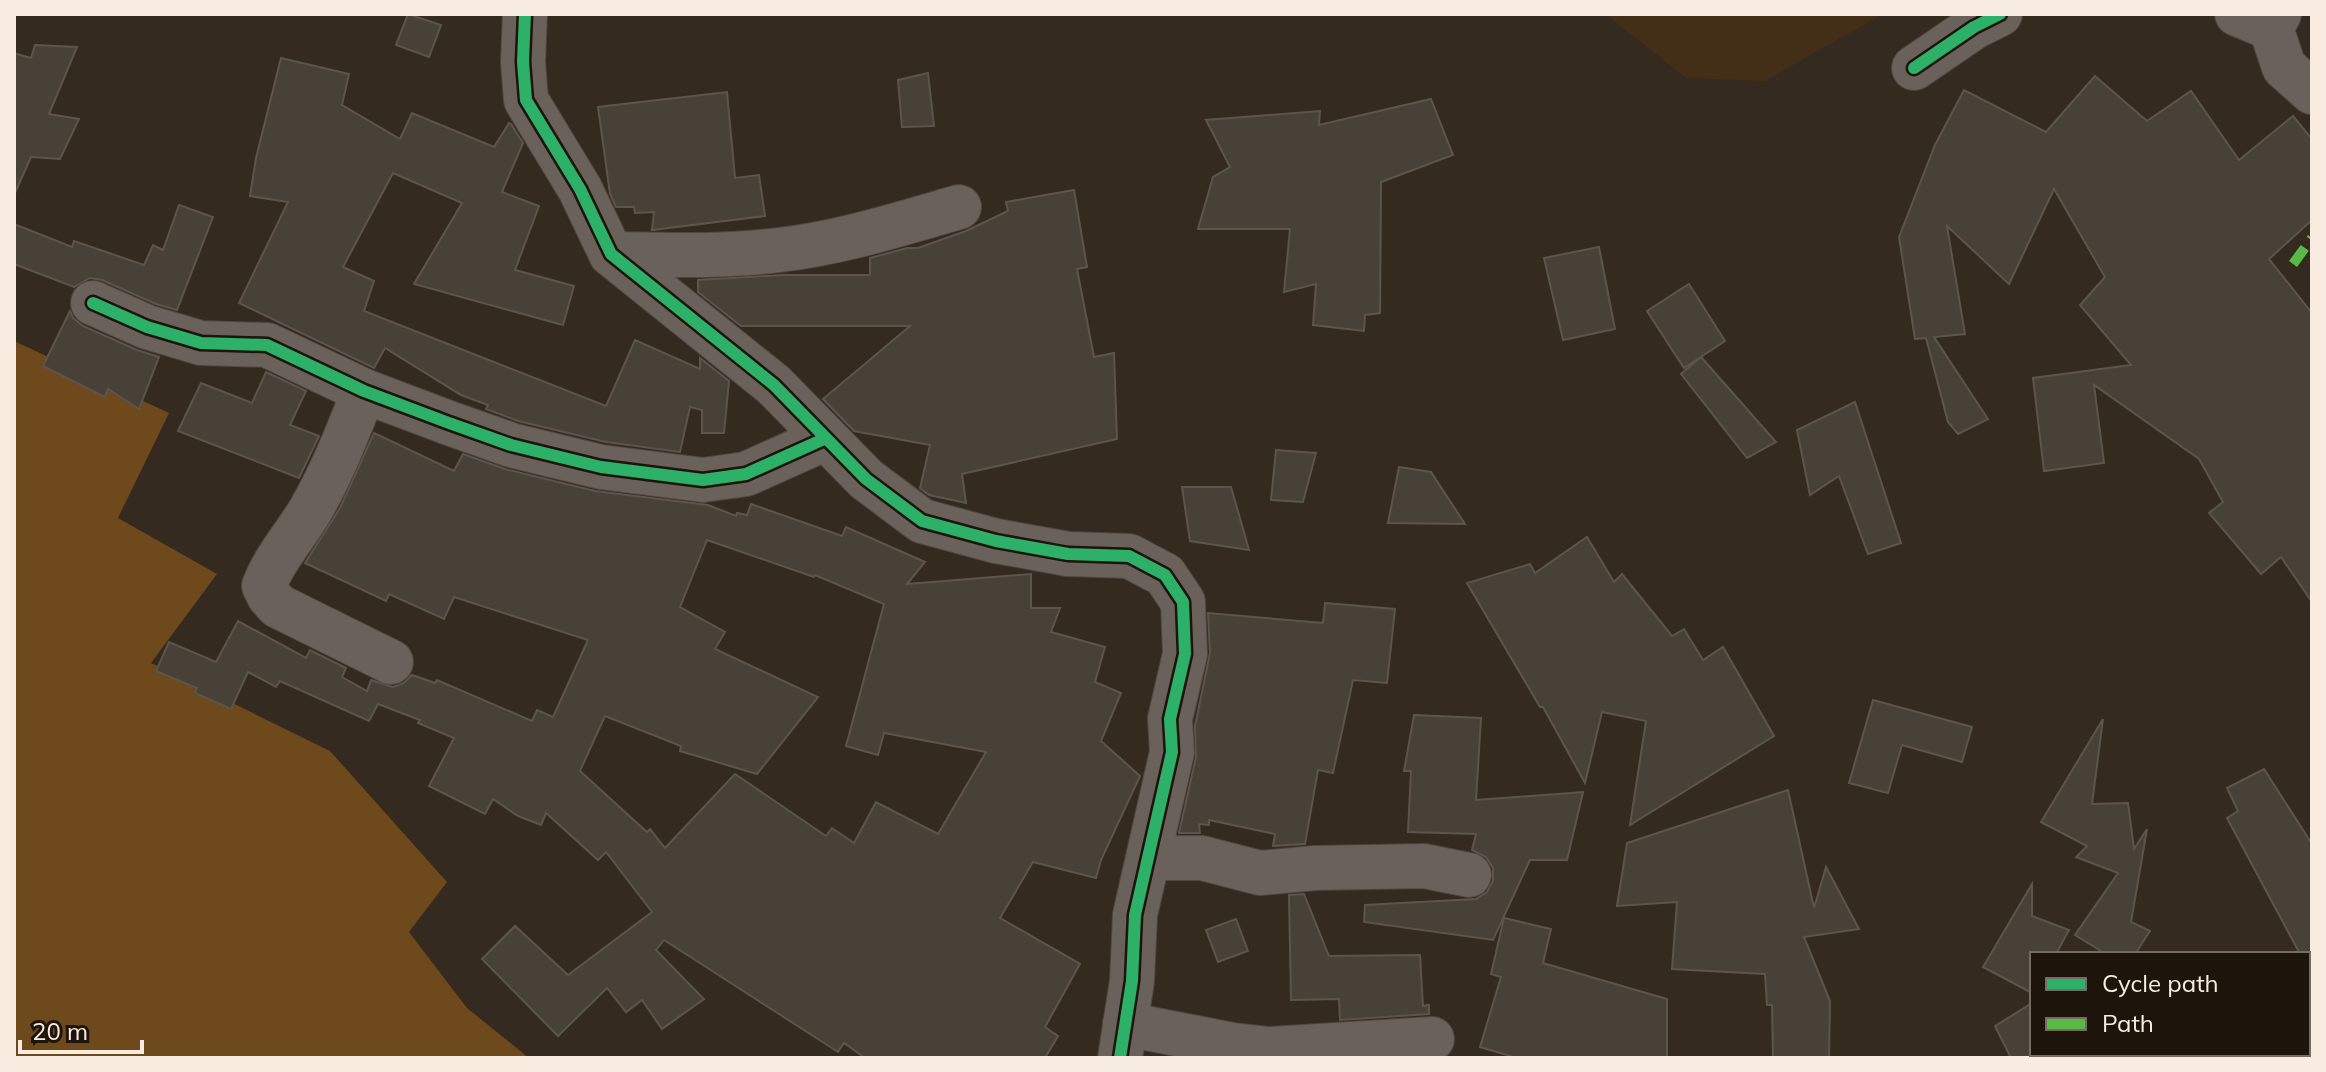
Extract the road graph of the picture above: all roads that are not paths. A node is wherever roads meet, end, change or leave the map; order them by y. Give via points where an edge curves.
1 (525, 14) edge
2 (2000, 14) edge
3 (2263, 19) edge
4 (1914, 68) dead end
5 (2312, 92) edge
6 (959, 207) dead end
7 (611, 254) junction
8 (93, 303) dead end
9 (364, 391) junction
10 (824, 439) junction
11 (391, 662) dead end
12 (1149, 858) junction
13 (1469, 875) dead end
14 (1432, 1039) dead end
15 (1123, 1041) edge

1 - 7 street via 526,100 580,189
2 - 4 street
3 - 5 street via 2284,67
6 - 7 street via 848,239 777,250
7 - 10 street via 774,385
8 - 9 street via 201,343 267,345
9 - 10 street via 511,445 601,467 703,480 746,474
9 - 11 street via 334,467 264,586 278,606
10 - 12 street via 922,521 1068,554 1129,556 1165,575 1183,602 1185,654 1170,719 1172,752
12 - 13 street via 1202,858 1260,873 1424,866
12 - 15 street via 1135,915
14 - 15 street via 1269,1049

